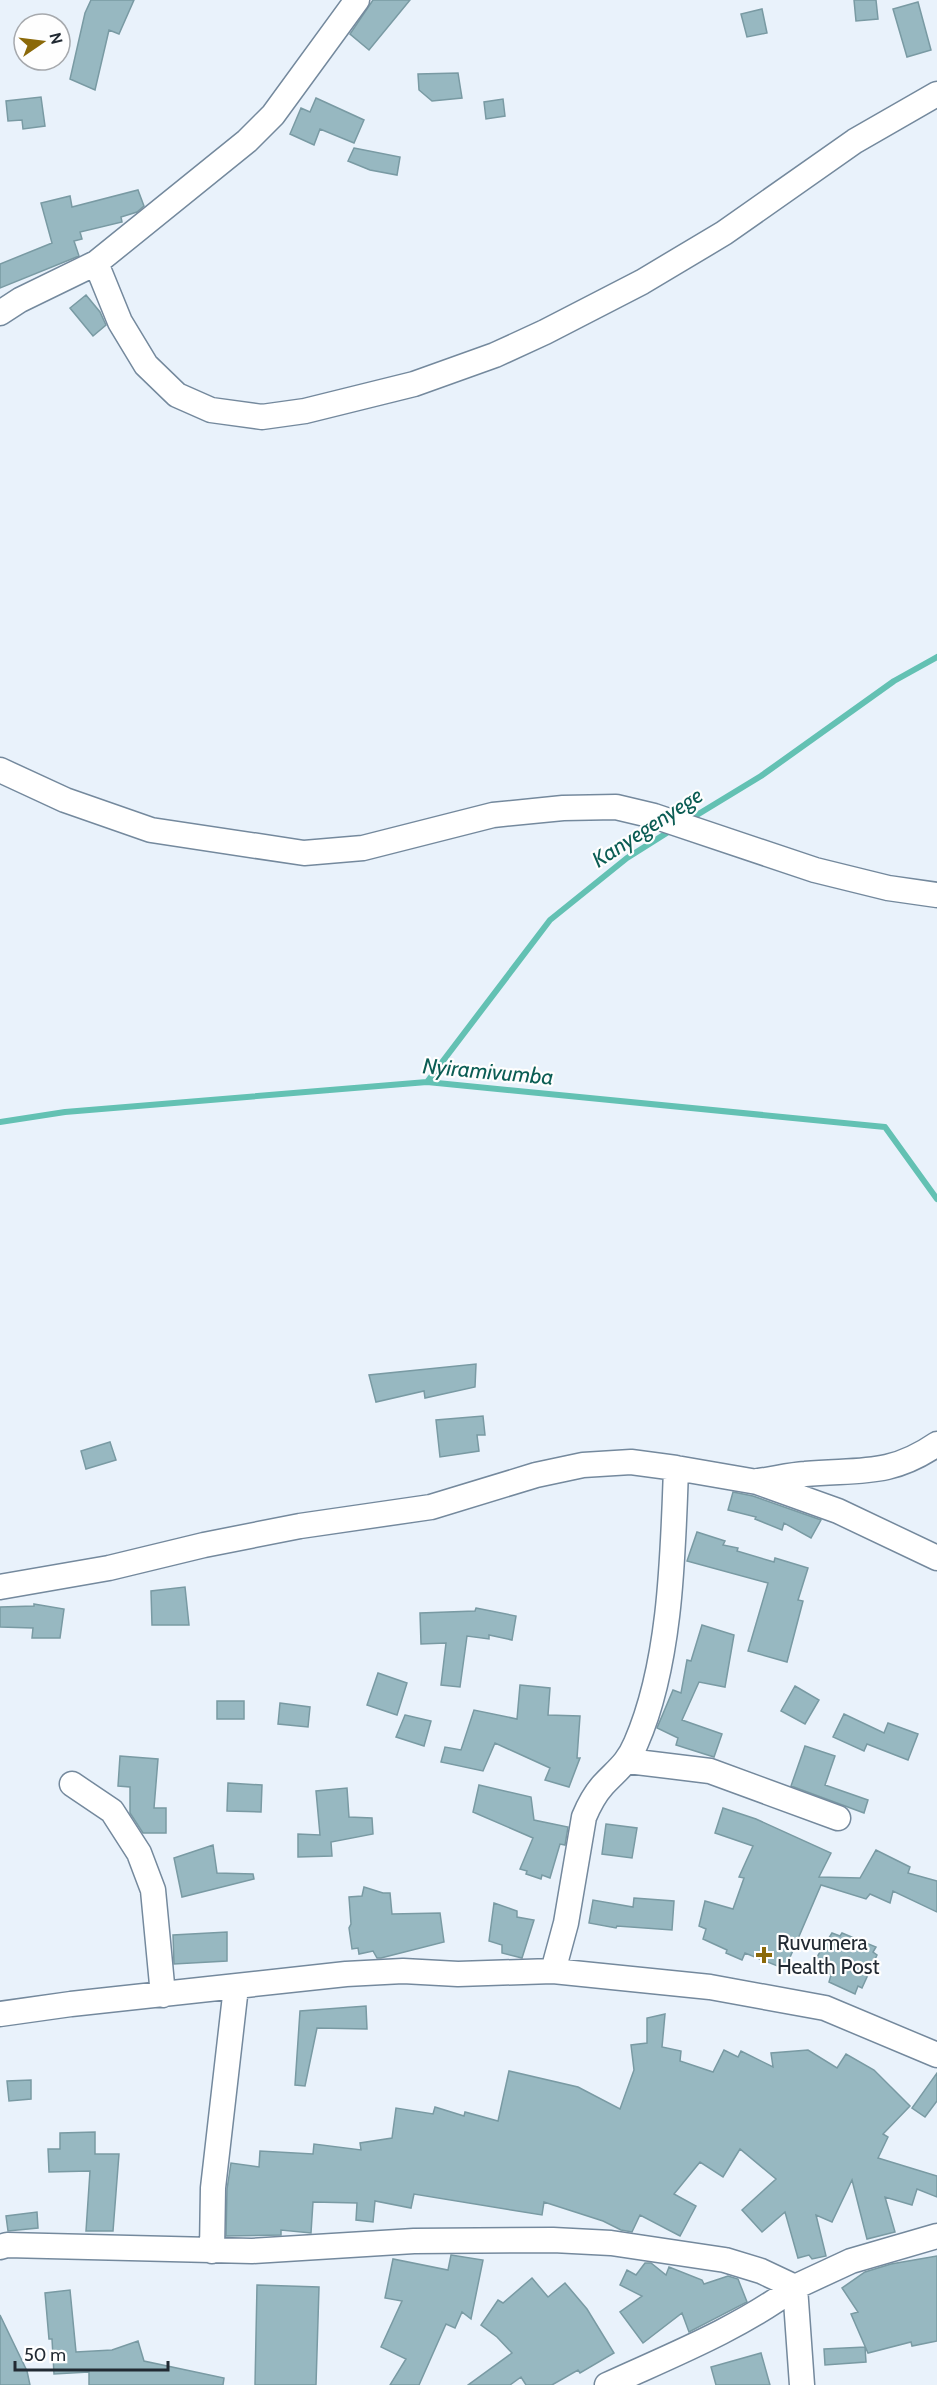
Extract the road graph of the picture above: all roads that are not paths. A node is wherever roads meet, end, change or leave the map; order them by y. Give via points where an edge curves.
1 (357, 0) edge
2 (937, 94) edge
3 (96, 263) junction
4 (0, 313) edge
5 (0, 770) edge
6 (937, 895) edge
7 (937, 1444) edge
8 (676, 1467) junction
9 (757, 1482) junction
10 (937, 1558) edge
11 (0, 1587) edge
12 (628, 1761) junction
13 (72, 1784) dead end
14 (838, 1818) dead end
15 (553, 1971) junction
16 (236, 1987) junction
17 (163, 1995) junction
18 (0, 2014) edge
19 (937, 2055) edge
20 (937, 2236) edge
21 (0, 2247) edge
22 (212, 2251) junction
23 (795, 2287) junction
24 (607, 2385) edge
25 (802, 2385) edge

1 - 3 street via 273,115 247,141
2 - 3 street via 855,141 724,233 642,282 545,332 414,384 305,411 262,417 212,410 177,395 146,365 120,322
3 - 4 street
5 - 6 street via 66,800 150,830 304,853 363,848 493,814 616,807 815,870
7 - 9 street via 903,1464 882,1469 804,1474
8 - 9 street
8 - 11 street via 632,1462 583,1465 431,1507 300,1526 109,1568
8 - 12 street via 668,1608 645,1722
9 - 10 street via 838,1511
12 - 14 street via 710,1771
12 - 15 street via 602,1786 584,1817 566,1923
13 - 17 street via 112,1811 139,1853 153,1890
15 - 16 street via 403,1971
15 - 19 street via 710,1987 825,2008
16 - 17 street
16 - 22 street via 213,2188
17 - 18 street
20 - 23 street via 851,2261
21 - 22 street
22 - 23 street via 477,2239 600,2242 726,2260
23 - 24 street via 761,2311
23 - 25 street

